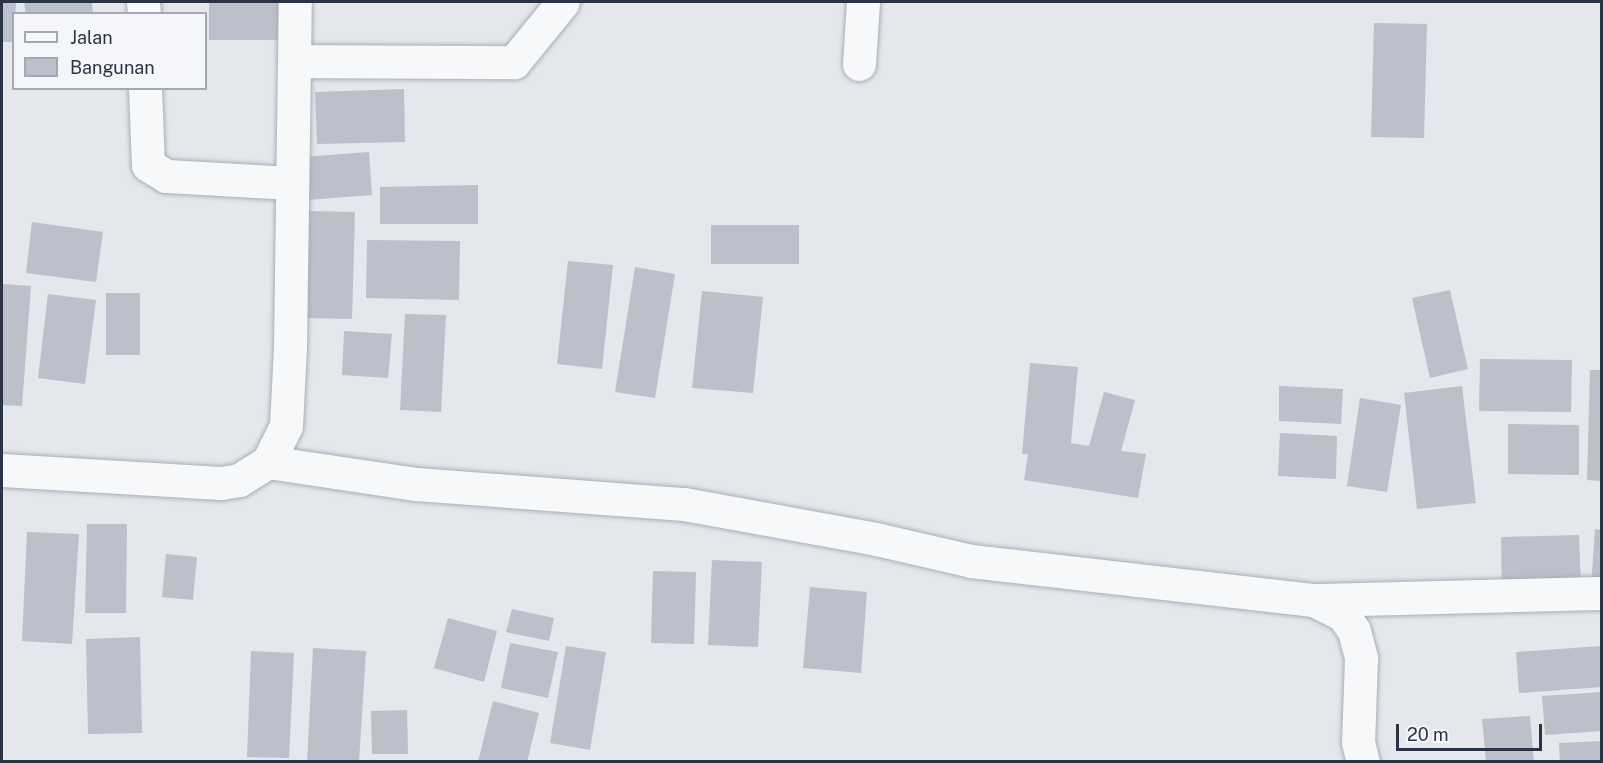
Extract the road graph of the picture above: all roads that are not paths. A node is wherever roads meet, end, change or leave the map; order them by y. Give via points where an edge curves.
1 (563, 2) edge
2 (863, 2) edge
3 (295, 3) edge
4 (294, 61) junction
5 (859, 64) dead end
6 (145, 90) edge
7 (292, 183) junction
8 (268, 462) junction
9 (2, 470) edge
10 (1602, 592) edge
11 (1314, 600) junction
12 (1363, 762) edge

1 - 4 street via 514,62
2 - 5 street
3 - 4 street
4 - 7 street
6 - 7 street via 148,165 166,176
7 - 8 street via 286,426
8 - 9 street via 239,480 221,483
8 - 11 street via 416,484 684,504 876,539 971,561
10 - 11 street
11 - 12 street via 1343,615 1354,631 1361,658 1358,741

